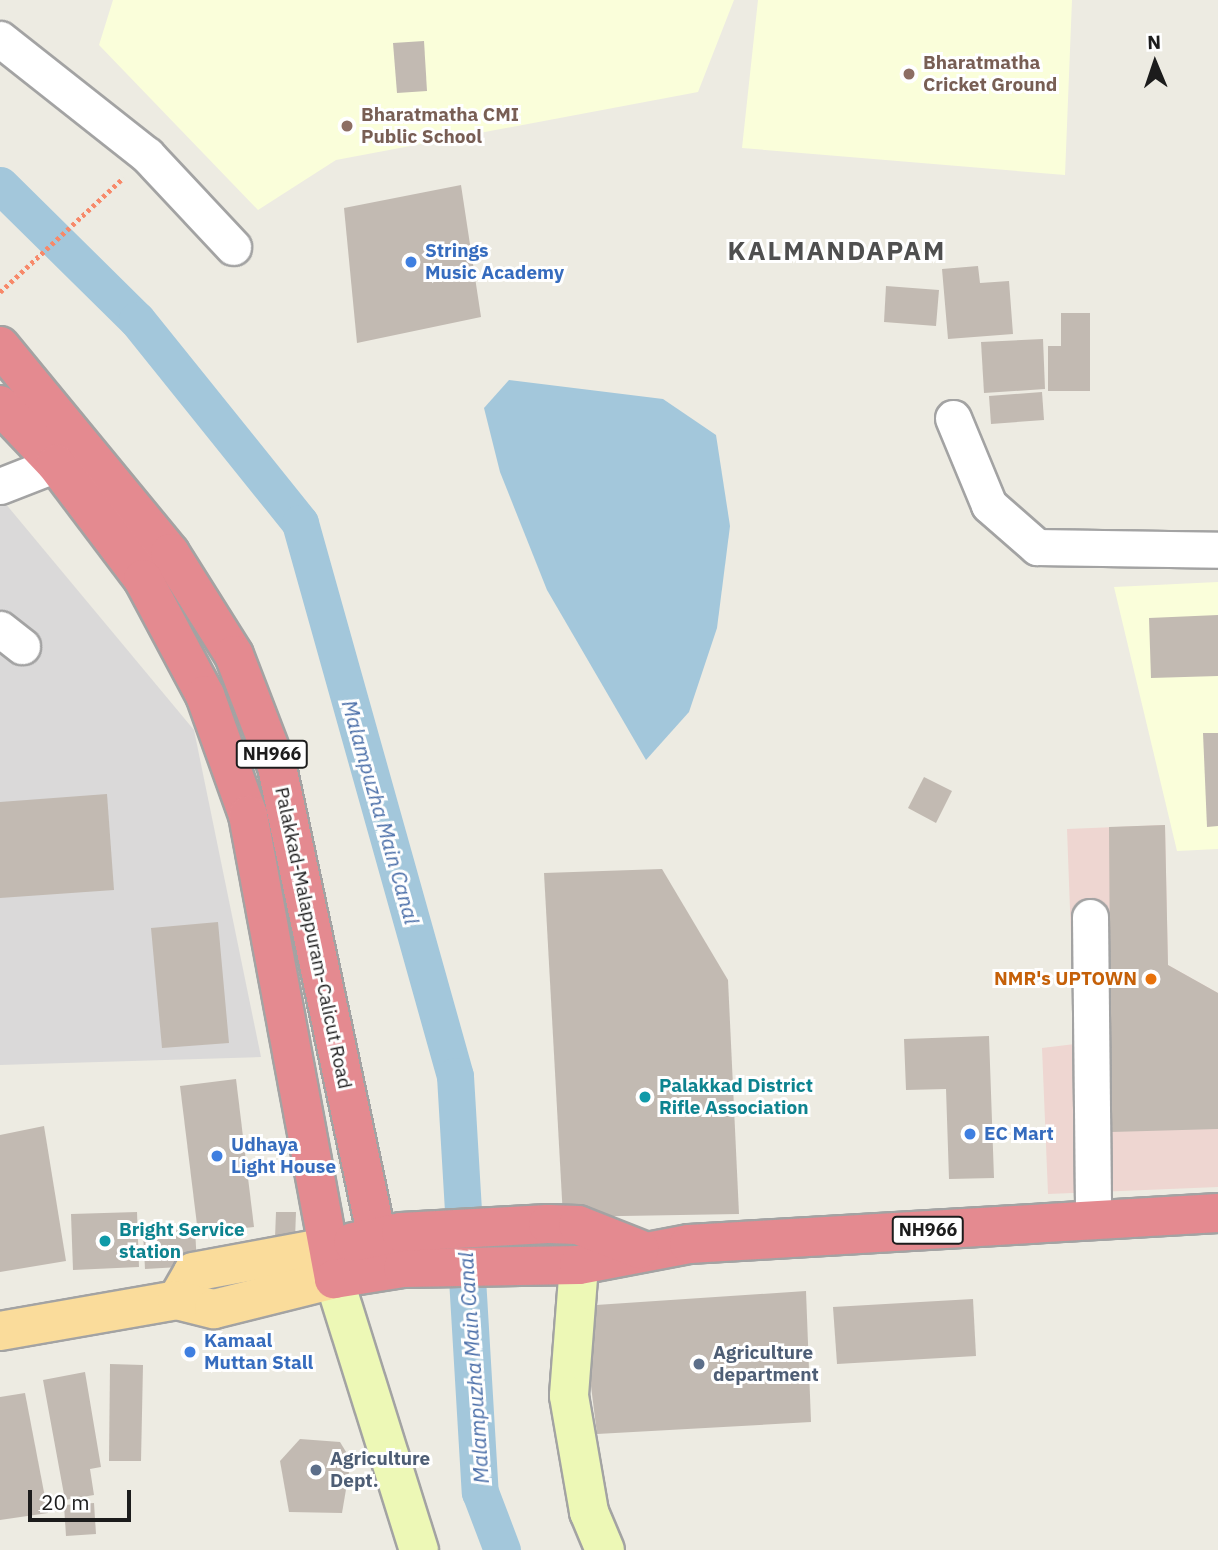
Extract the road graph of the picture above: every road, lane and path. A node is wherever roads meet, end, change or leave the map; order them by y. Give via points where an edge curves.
1 (0, 39) edge
2 (147, 155) junction
3 (233, 247) dead end
4 (0, 292) edge
5 (0, 346) edge
6 (0, 405) edge
7 (953, 418) dead end
8 (56, 464) junction
9 (0, 486) edge
10 (1218, 550) edge
11 (255, 711) junction
12 (218, 730) junction
13 (1090, 917) dead end
14 (1218, 1213) edge
15 (1093, 1220) junction
16 (639, 1249) junction
17 (388, 1252) junction
18 (331, 1263) junction
19 (566, 1264) junction
20 (0, 1331) edge
21 (360, 1365) junction
22 (419, 1550) edge
23 (605, 1550) edge

1 - 2 street
2 - 3 street
2 - 4 path
5 - 11 highway, Palakkad-Malappuram-Calicut Road / NH966 via 170,553 234,655
6 - 8 highway, Palakkad-Malappuram-Calicut Road / NH966
7 - 10 street via 989,505 1037,547
8 - 9 street
8 - 12 highway, Palakkad-Malappuram-Calicut Road / NH966 via 143,579
11 - 12 highway
11 - 17 highway, Palakkad-Malappuram-Calicut Road / NH966 via 277,767
12 - 18 highway, Palakkad-Malappuram-Calicut Road / NH966 via 248,815
13 - 15 street
14 - 15 highway, NH966
15 - 16 highway, NH966
16 - 17 highway, NH966 via 578,1225 548,1224
16 - 19 highway, NH966
17 - 18 highway, NH966
17 - 19 highway, NH966
17 - 21 street
18 - 20 main road via 214,1309 177,1300
18 - 21 street
19 - 23 street via 569,1396 589,1512
21 - 22 street

